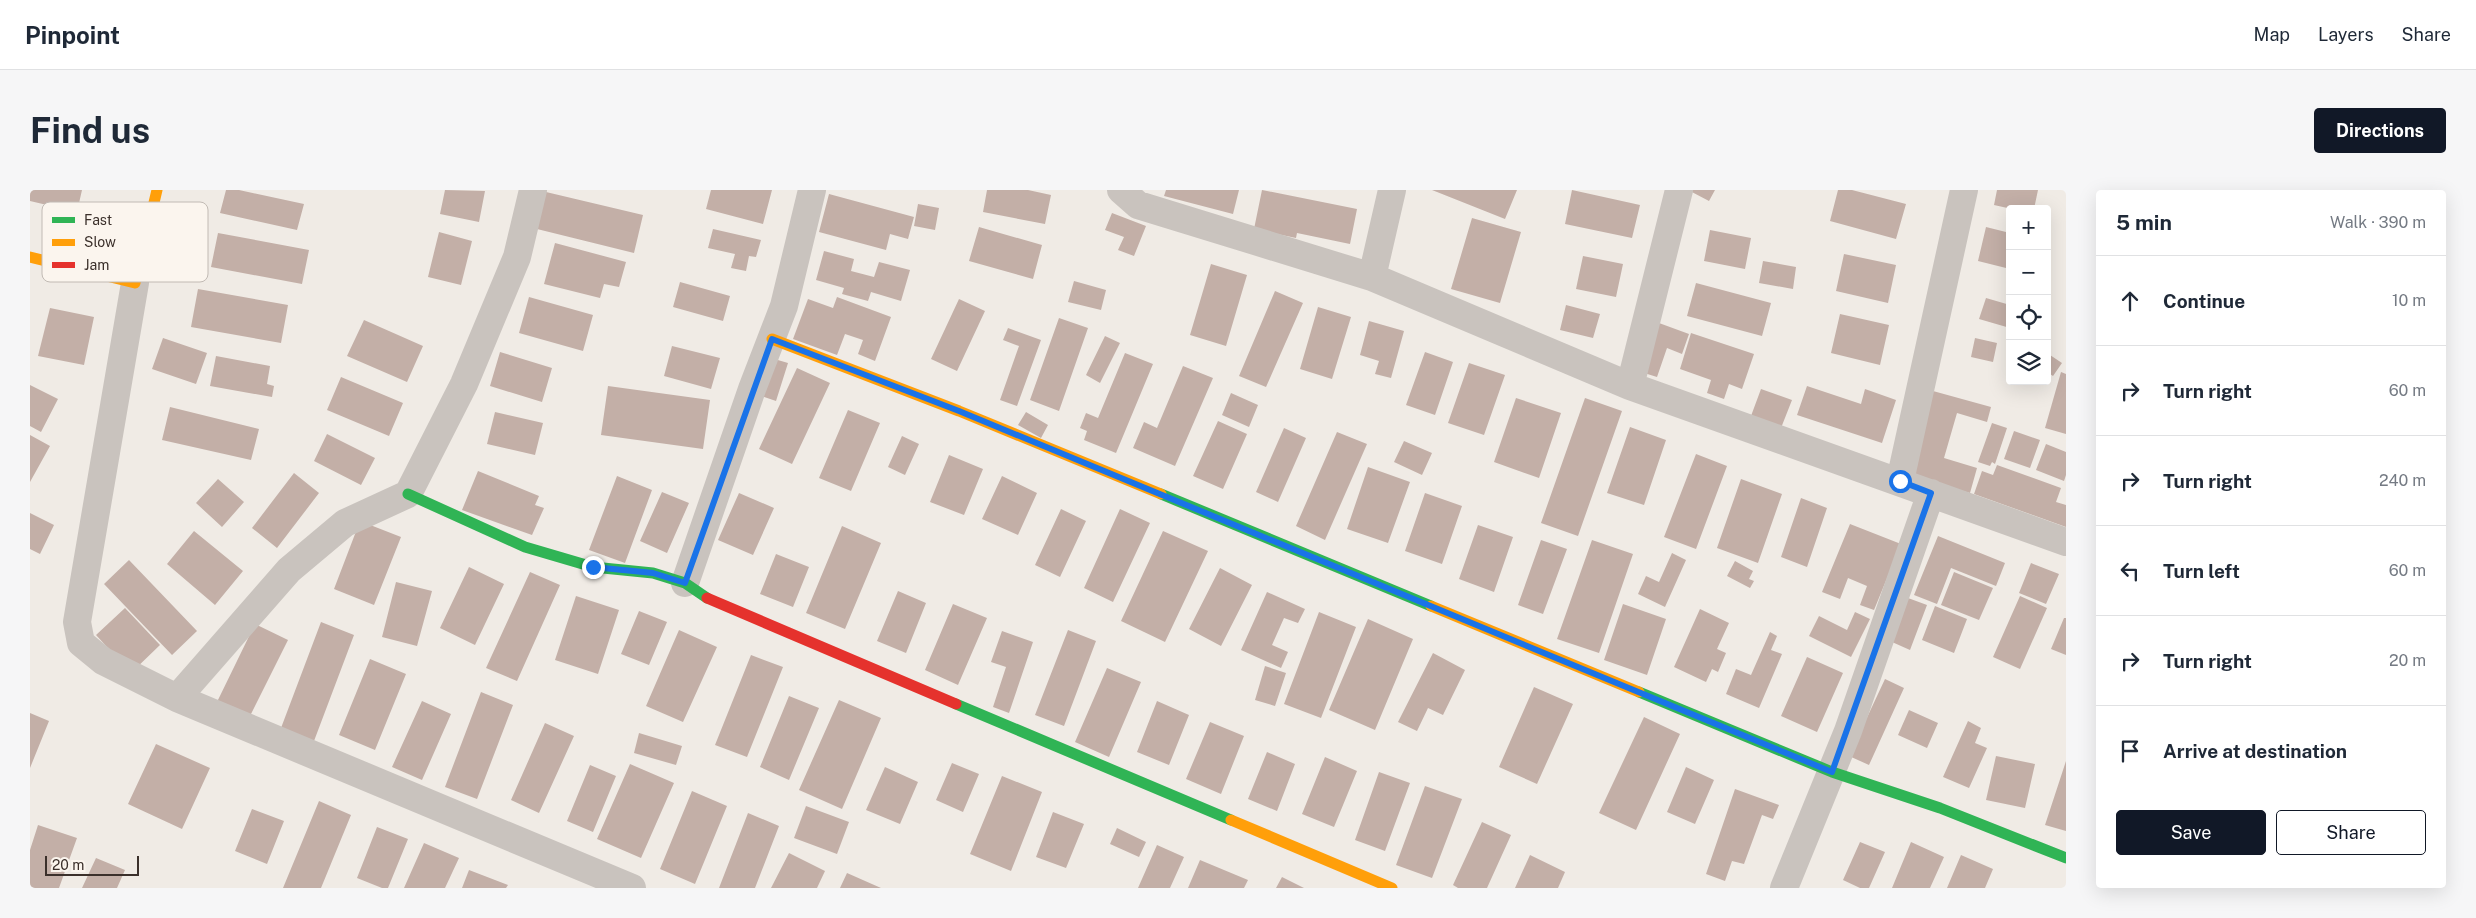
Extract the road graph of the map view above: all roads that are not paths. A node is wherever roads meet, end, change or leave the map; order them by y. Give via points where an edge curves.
1 (533, 190) edge
2 (812, 190) edge
3 (1121, 190) edge
4 (1392, 190) edge
5 (1679, 190) edge
6 (1964, 190) edge
7 (1372, 277) junction
8 (131, 282) edge
9 (135, 283) joint
10 (772, 339) junction
11 (1630, 386) junction
12 (1900, 481) junction
13 (1931, 493) junction
14 (408, 494) junction
15 (2066, 542) edge
16 (685, 583) junction
17 (177, 698) junction
18 (1832, 772) junction
19 (2066, 858) edge
20 (632, 888) edge
21 (1392, 888) edge
22 (1784, 888) edge

1 - 14 street via 517,257 464,384
2 - 10 street via 784,306
3 - 7 street via 1138,205
4 - 7 street
5 - 11 street
6 - 12 street
7 - 11 street
8 - 9 street
9 - 17 street via 77,622 81,643 103,661
10 - 16 street
10 - 18 street via 959,411
11 - 12 street
12 - 13 street
13 - 15 street
13 - 18 street
14 - 16 street via 525,547 593,567 653,573
14 - 17 street via 345,523 289,570
16 - 21 street via 714,602
17 - 20 street
18 - 19 street via 1940,808
18 - 22 street

